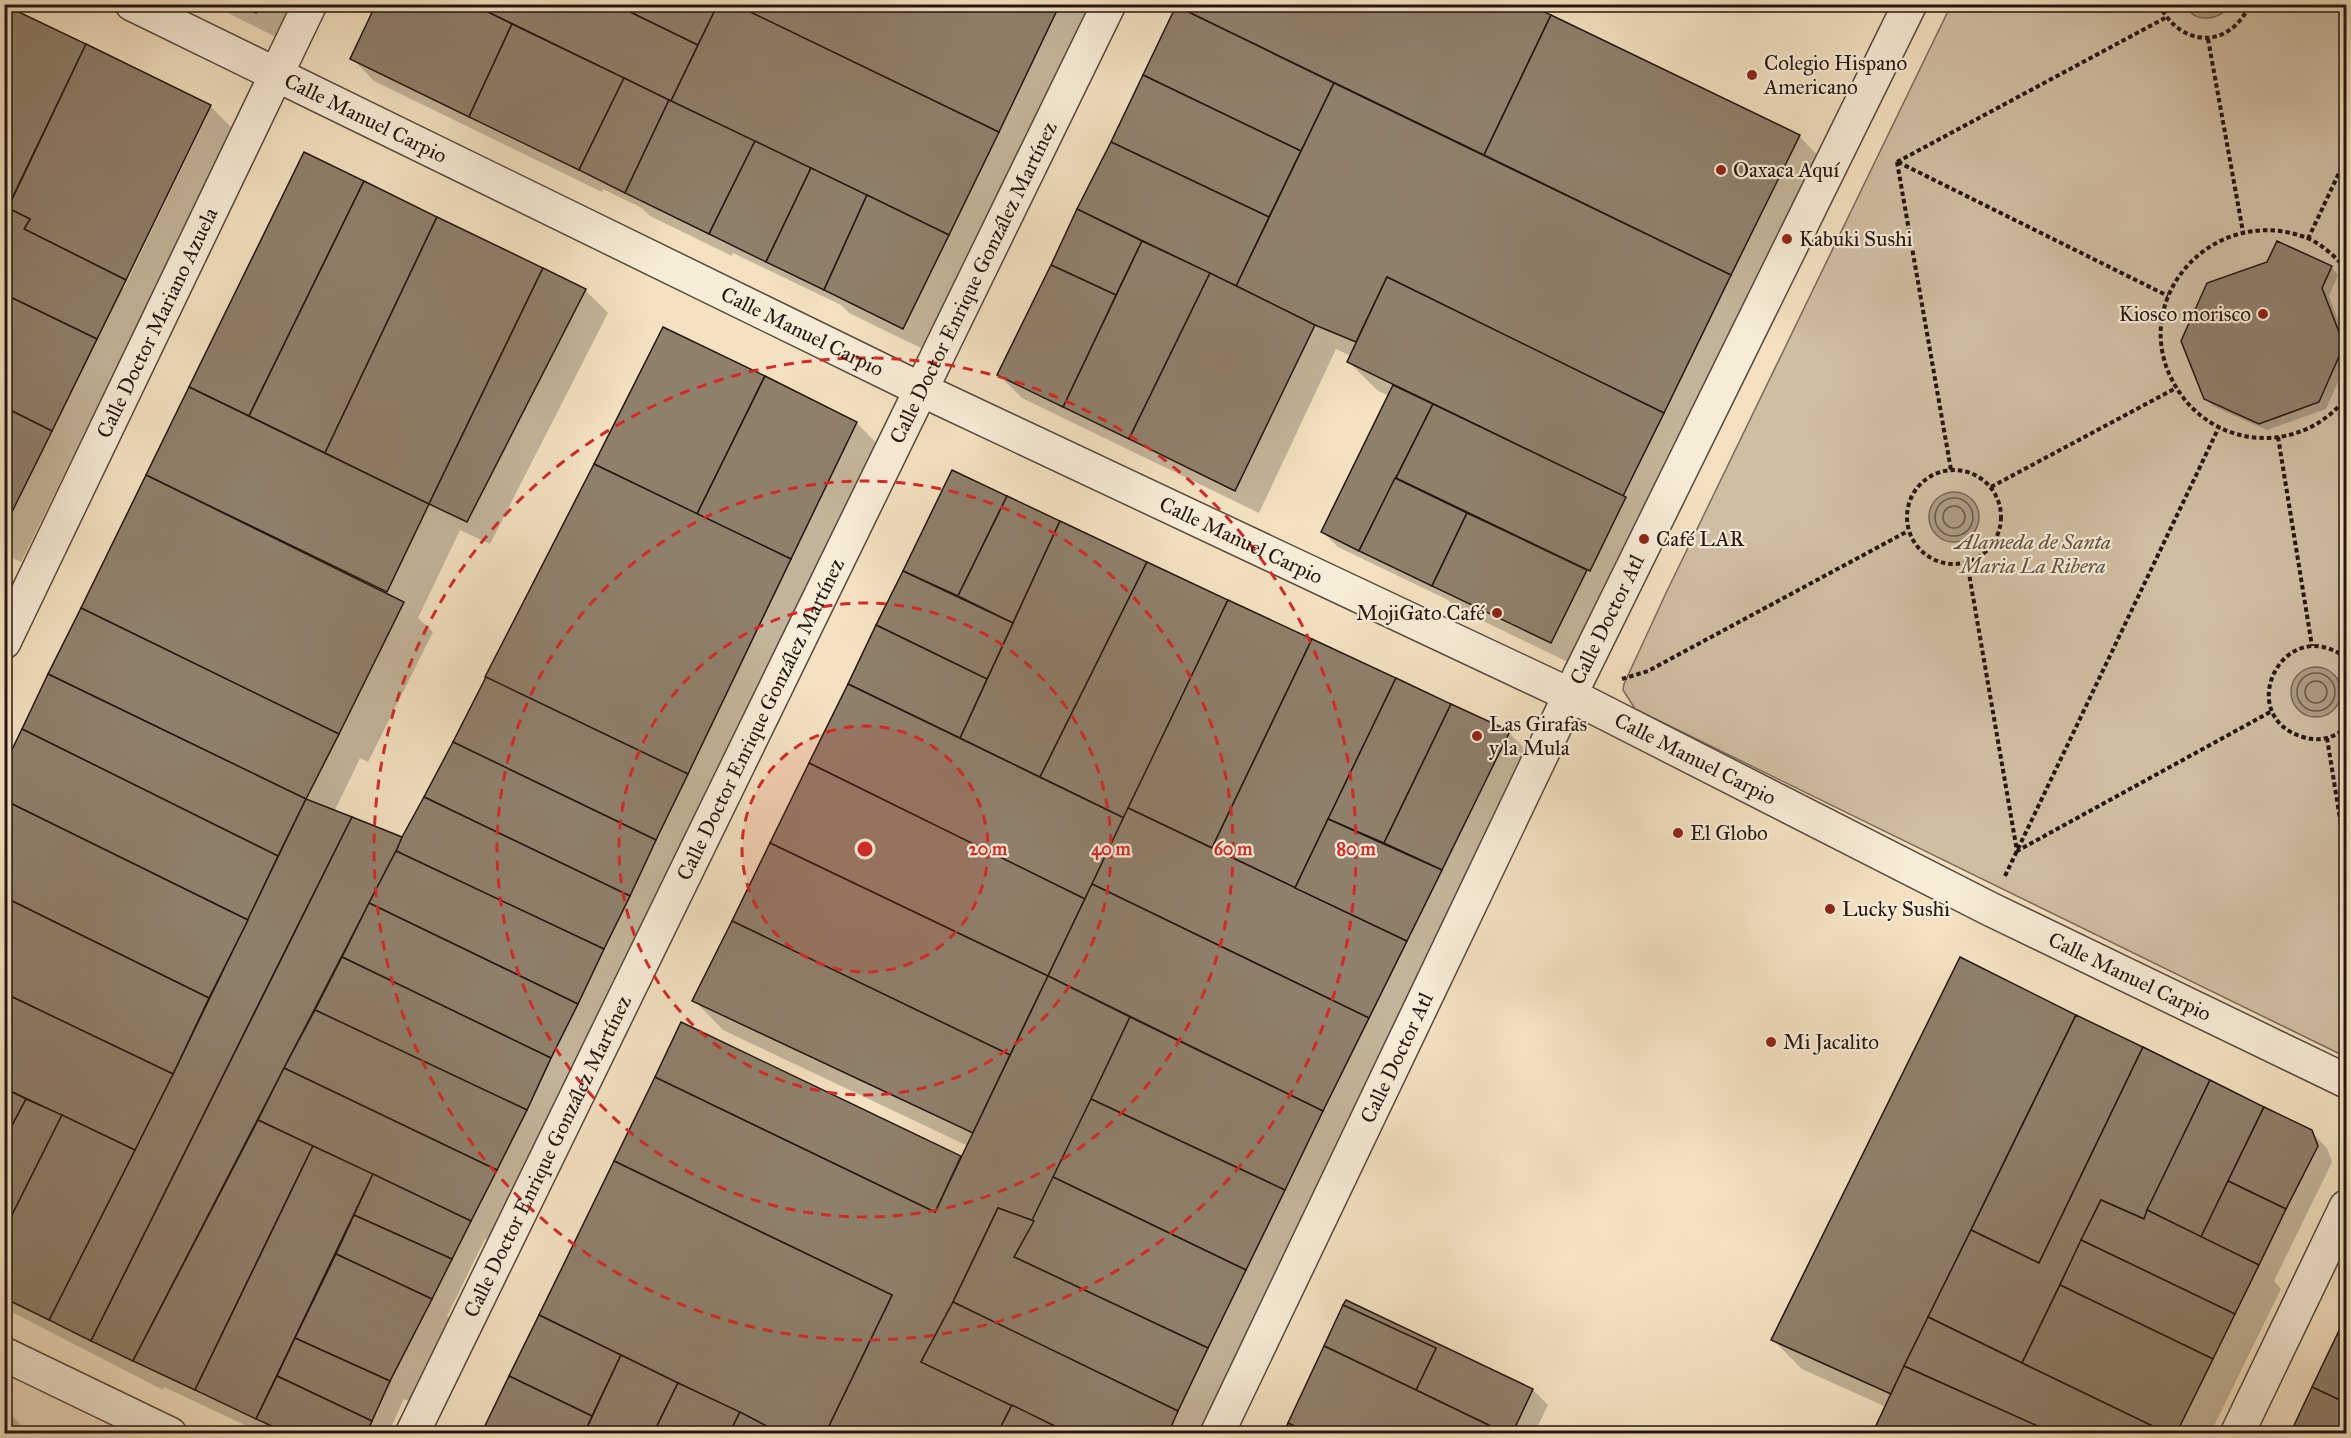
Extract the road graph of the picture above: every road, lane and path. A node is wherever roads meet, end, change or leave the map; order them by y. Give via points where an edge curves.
1 (132, 4) edge
2 (310, 4) edge
3 (1108, 4) edge
4 (1910, 4) edge
5 (2159, 4) edge
6 (2250, 4) edge
7 (2165, 18) junction
8 (2208, 39) junction
9 (276, 74) junction
10 (2346, 158) edge
11 (1897, 162) junction
12 (2243, 232) junction
13 (2308, 239) junction
14 (2346, 268) edge
15 (2168, 296) junction
16 (2176, 388) junction
17 (922, 390) junction
18 (2346, 398) edge
19 (2218, 427) junction
20 (2278, 438) junction
21 (1951, 470) junction
22 (1990, 487) junction
23 (1908, 531) junction
24 (1967, 562) junction
25 (13, 601) edge
26 (4, 642) edge
27 (2312, 646) junction
28 (2346, 658) edge
29 (1570, 695) junction
30 (2272, 711) junction
31 (2346, 727) edge
32 (2327, 738) junction
33 (2017, 851) junction
34 (2346, 856) edge
35 (1990, 909) junction
36 (2346, 1081) edge
37 (2346, 1207) edge
38 (4, 1354) edge
39 (170, 1434) edge
40 (412, 1434) edge
41 (1217, 1434) edge
42 (2237, 1434) edge

1 - 9 street, Calle Manuel Carpio
2 - 9 street, Calle Doctor Mariano Azuela
3 - 17 street, Calle Doctor Enrique González Martínez
4 - 29 street, Calle Doctor Atl
5 - 7 path
6 - 8 path via 2236,27
7 - 8 path via 2184,33
7 - 11 path
8 - 12 path
9 - 17 street, Calle Manuel Carpio
9 - 25 street, Calle Doctor Mariano Azuela
10 - 13 path
11 - 15 path
11 - 21 path
12 - 13 path via 2278,230
12 - 15 path via 2218,241 2197,255 2179,274
13 - 14 path
15 - 16 path via 2161,320 2161,343
16 - 19 path via 2189,405
16 - 22 path
17 - 29 street, Calle Manuel Carpio
17 - 40 street, Calle Doctor Enrique González Martínez
18 - 20 path via 2334,413 2308,429
19 - 20 path via 2240,435
19 - 33 path
20 - 27 path
21 - 22 path via 1973,474
21 - 23 path via 1928,477 1911,495
22 - 24 path via 1997,498 2001,525 1989,548
23 - 24 path via 1921,552 1931,559
23 - 29 path via 1648,671
24 - 33 path
25 - 26 street, Calle Doctor Mariano Azuela
27 - 28 path via 2331,649
27 - 30 path via 2279,663 2272,674
29 - 35 street, Calle Manuel Carpio
29 - 41 street, Calle Doctor Atl
30 - 32 path via 2295,734 2316,740
30 - 33 path
31 - 32 path
32 - 34 path
33 - 35 path
35 - 36 street, Calle Manuel Carpio
37 - 42 street
38 - 39 street

